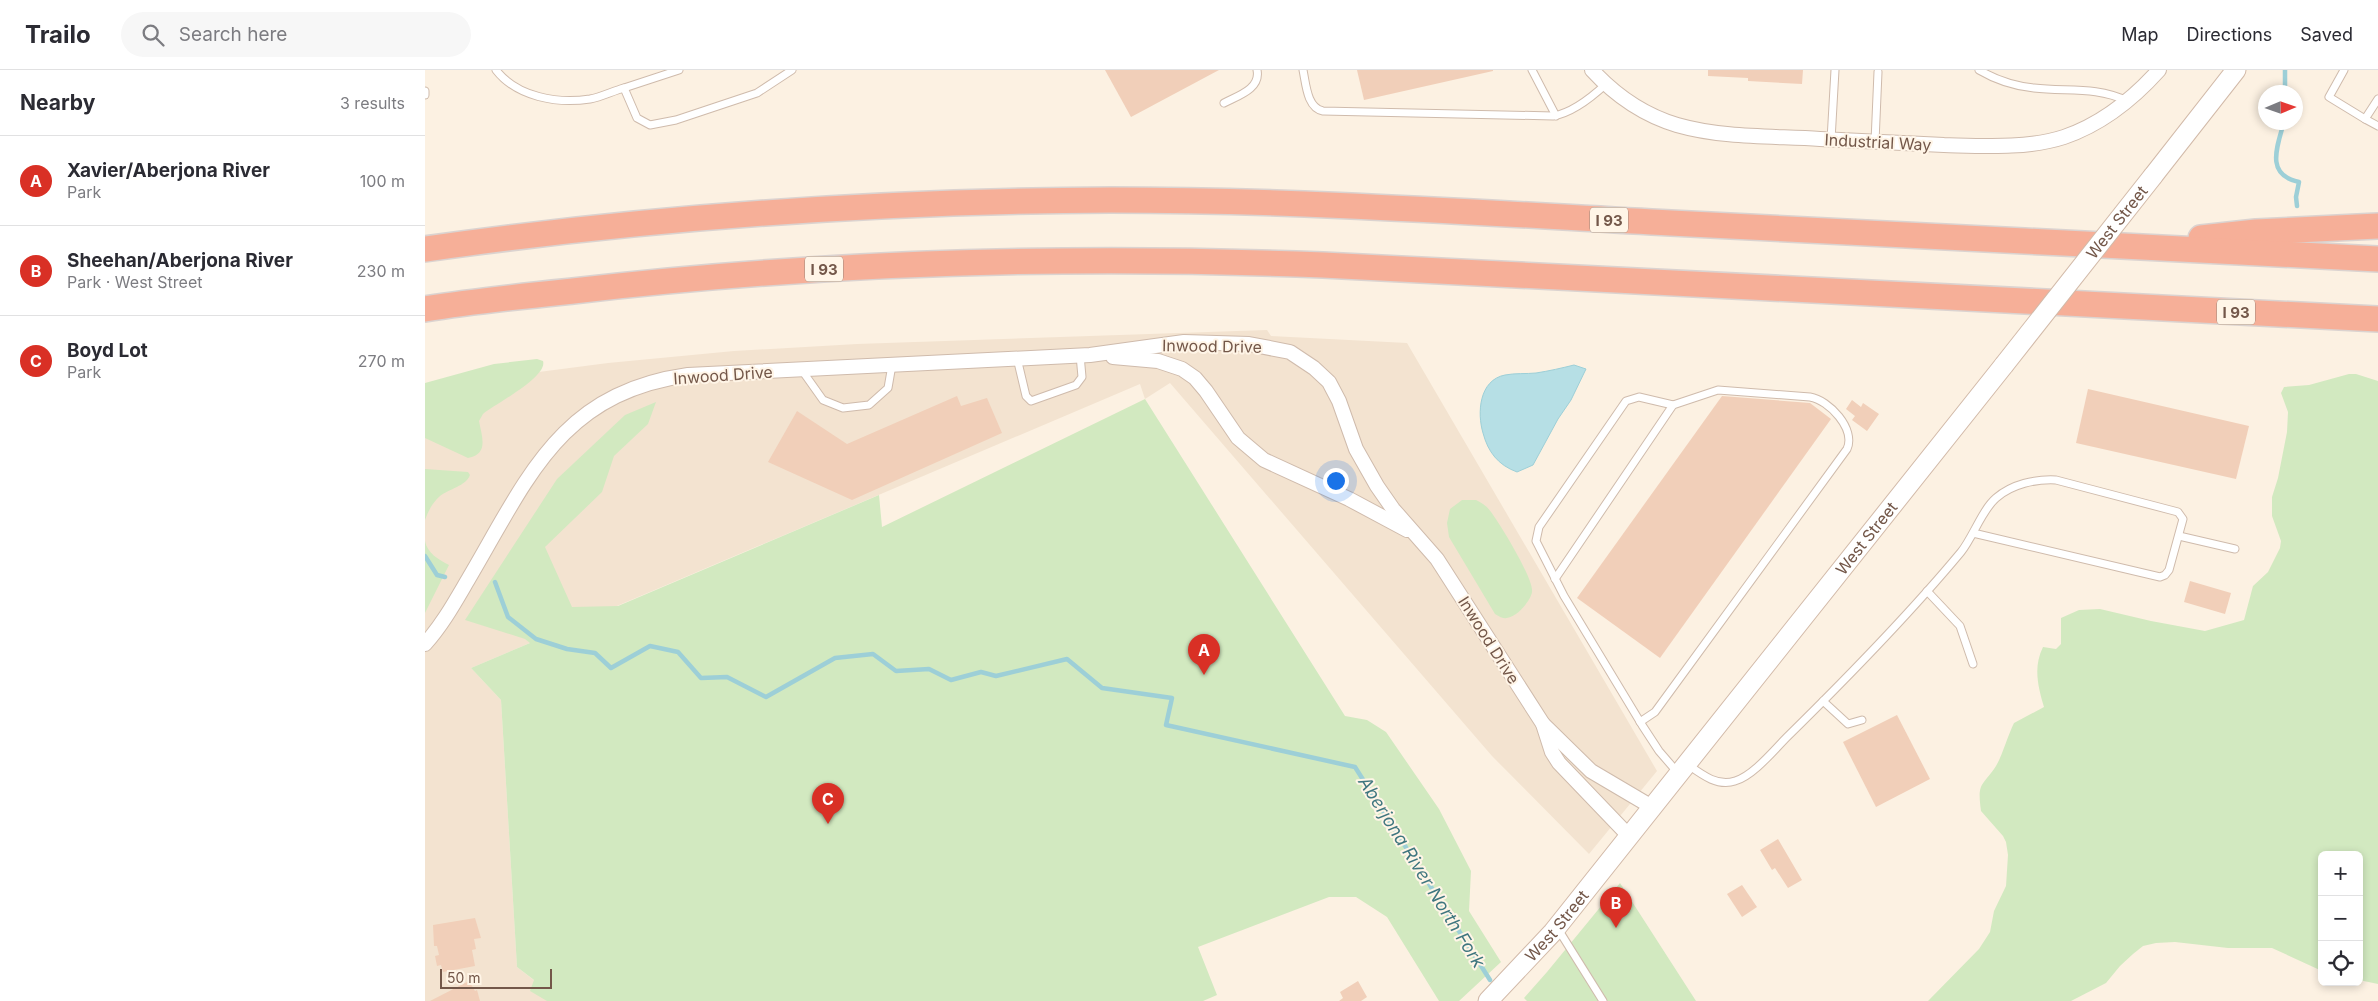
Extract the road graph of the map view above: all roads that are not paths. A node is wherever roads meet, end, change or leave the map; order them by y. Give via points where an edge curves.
1 (496, 70) edge
2 (679, 70) edge
3 (792, 70) edge
4 (1257, 70) edge
5 (1303, 70) edge
6 (1532, 70) edge
7 (1592, 70) edge
8 (1835, 70) edge
9 (1979, 70) edge
10 (2159, 70) edge
11 (2236, 70) edge
12 (2344, 70) edge
13 (1879, 72) dead end
14 (1606, 84) junction
15 (624, 88) junction
16 (425, 91) edge
17 (425, 95) edge
18 (2378, 99) edge
19 (2127, 101) junction
20 (1224, 103) dead end
21 (1556, 116) junction
22 (2365, 119) junction
23 (2378, 126) edge
24 (1831, 140) junction
25 (1875, 142) junction
26 (2378, 226) edge
27 (2135, 246) junction
28 (425, 250) edge
29 (2378, 259) edge
30 (425, 309) edge
31 (2378, 320) edge
32 (1085, 355) junction
33 (1017, 358) junction
34 (892, 365) junction
35 (801, 369) junction
36 (1673, 405) junction
37 (1973, 533) junction
38 (1414, 534) junction
39 (2179, 536) junction
40 (2235, 549) dead end
41 (1555, 580) junction
42 (1927, 591) junction
43 (425, 644) edge
44 (1973, 664) dead end
45 (1823, 701) junction
46 (1862, 720) dead end
47 (1640, 722) junction
48 (1543, 724) junction
49 (1683, 769) junction
50 (1652, 807) junction
51 (1629, 836) junction
52 (1556, 927) junction
53 (1488, 1001) edge
54 (1603, 1001) edge

1 - 15 lane via 505,82 553,100 590,98
2 - 15 lane
3 - 15 lane via 757,93 676,120 650,125 637,118
4 - 20 lane via 1258,79 1253,86
5 - 21 lane via 1310,101 1321,111
6 - 21 lane
7 - 14 street, Industrial Way
8 - 24 lane
9 - 19 lane via 2014,85 2035,89 2100,91
10 - 19 street, Industrial Way
11 - 49 main road, West Street, bridge
12 - 22 lane via 2329,97
13 - 25 lane
14 - 21 lane via 1594,95
14 - 24 street, Industrial Way via 1643,111 1678,125 1743,134
16 - 17 lane
18 - 22 lane
19 - 25 street, Industrial Way via 2087,128 2040,142 1978,146
22 - 23 lane
24 - 25 street, Industrial Way
26 - 27 highway via 2256,232
27 - 28 highway, I 93 via 1304,204 1111,200 947,203 773,212 617,226
27 - 29 highway, I 93
30 - 31 highway, I 93 via 621,285 783,271 944,263 1142,260 1323,265
32 - 33 street, Inwood Drive
32 - 33 lane via 1082,377 1076,385 1031,401 1026,396
32 - 38 street, Inwood Drive via 1158,361 1182,369 1206,391 1238,438 1264,460 1349,498
32 - 38 street, Inwood Drive via 1184,342 1249,344 1296,355 1332,387 1362,461 1393,510
33 - 34 street, Inwood Drive
34 - 35 street, Inwood Drive
34 - 35 lane via 887,388 869,405 843,408 823,400
35 - 43 street, Inwood Drive via 672,378 639,387 589,412 561,435 531,470 450,610
36 - 41 lane
36 - 41 lane via 1639,397 1627,401 1539,527 1536,541
36 - 47 lane via 1719,390 1815,397 1841,416 1849,444 1655,712
37 - 39 lane via 2160,576 2169,570
37 - 39 lane via 1994,500 2003,492 2036,481 2056,480 2179,512 2183,520
37 - 42 lane
38 - 48 street, Inwood Drive via 1443,569
39 - 40 lane
41 - 47 lane
42 - 44 lane via 1960,626
42 - 45 lane
45 - 46 lane via 1848,724
45 - 49 lane via 1741,779 1715,781
47 - 49 lane via 1659,751
48 - 50 street, Inwood Drive via 1591,771
48 - 51 street, Inwood Drive via 1553,752 1568,775
49 - 50 main road, West Street
50 - 51 main road, West Street
51 - 52 main road, West Street
52 - 53 main road, West Street
52 - 54 lane

